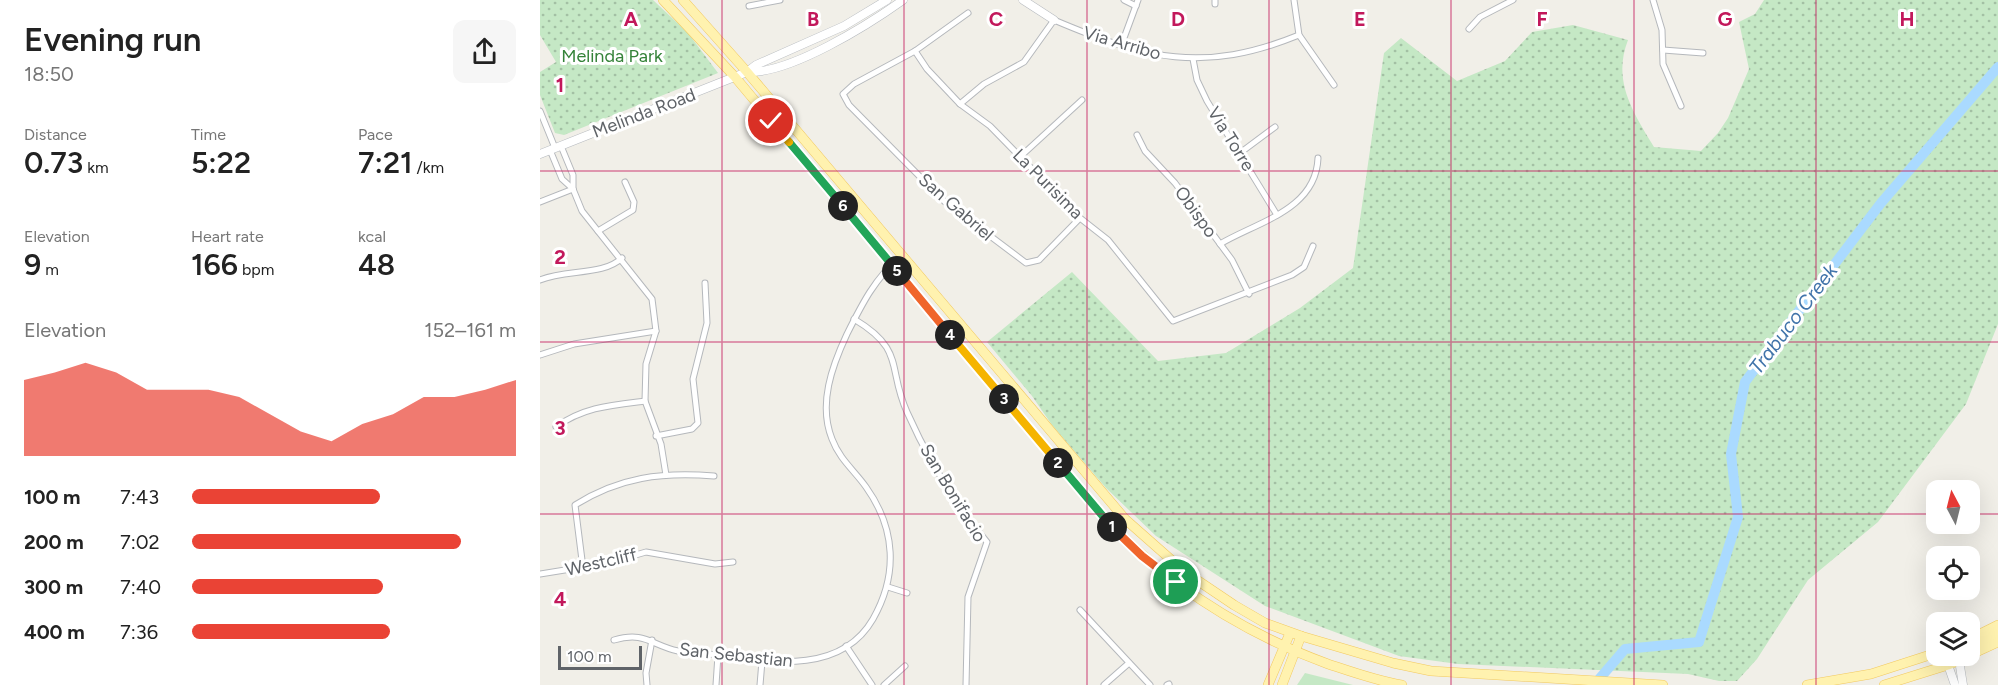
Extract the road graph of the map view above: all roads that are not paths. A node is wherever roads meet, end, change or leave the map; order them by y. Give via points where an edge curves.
1 (663, 0) edge
2 (683, 0) edge
3 (780, 0) edge
4 (888, 0) edge
5 (903, 0) edge
6 (1023, 0) edge
7 (1124, 0) edge
8 (1294, 0) edge
9 (1513, 0) edge
10 (1653, 0) edge
11 (770, 2) edge
12 (1137, 3) edge
13 (749, 6) dead end
14 (968, 13) dead end
15 (1054, 20) junction
16 (1469, 29) dead end
17 (1299, 34) junction
18 (1121, 46) junction
19 (1663, 50) junction
20 (915, 51) junction
21 (1703, 53) dead end
22 (1193, 59) junction
23 (747, 72) junction
24 (735, 77) junction
25 (1334, 85) dead end
26 (1082, 100) dead end
27 (960, 104) junction
28 (1681, 106) dead end
29 (540, 111) edge
30 (1275, 127) dead end
31 (1137, 135) dead end
32 (555, 148) junction
33 (1240, 153) junction
34 (540, 154) edge
35 (1021, 156) junction
36 (1318, 158) dead end
37 (571, 170) junction
38 (560, 174) junction
39 (624, 182) dead end
40 (573, 189) junction
41 (540, 202) edge
42 (1277, 215) junction
43 (1080, 218) junction
44 (598, 231) junction
45 (1220, 244) junction
46 (1313, 246) dead end
47 (901, 256) junction
48 (622, 258) junction
49 (892, 264) junction
50 (540, 280) edge
51 (705, 283) dead end
52 (1249, 294) junction
53 (854, 319) junction
54 (656, 331) junction
55 (540, 355) edge
56 (645, 400) junction
57 (556, 427) dead end
58 (656, 436) junction
59 (666, 475) junction
60 (714, 476) dead end
61 (733, 562) dead end
62 (583, 568) junction
63 (540, 574) edge
64 (888, 587) junction
65 (908, 593) dead end
66 (1080, 610) dead end
67 (1998, 625) edge
68 (1290, 633) junction
69 (1998, 633) edge
70 (1980, 634) edge
71 (1301, 636) junction
72 (652, 639) junction
73 (614, 640) dead end
74 (1980, 641) edge
75 (1998, 642) edge
76 (846, 646) junction
77 (1283, 648) junction
78 (1980, 650) edge
79 (1295, 652) junction
80 (718, 655) junction
81 (1926, 656) edge
82 (762, 661) junction
83 (1129, 663) junction
84 (904, 666) dead end
85 (1945, 666) edge
86 (1948, 666) edge
87 (1958, 666) edge
88 (647, 685) edge
89 (716, 685) edge
90 (760, 685) edge
91 (872, 685) edge
92 (884, 685) edge
93 (966, 685) edge
94 (1104, 685) edge
95 (1150, 685) edge
96 (1268, 685) edge
97 (1282, 685) edge
98 (1399, 685) edge
99 (1663, 685) edge
100 (1807, 685) edge
101 (1884, 685) edge
102 (1955, 685) edge
103 (1964, 685) edge

1 - 24 main road
2 - 23 main road
3 - 11 street
4 - 23 main road, Melinda Road via 844,27 756,64
5 - 23 main road, Melinda Road via 876,20 820,49 761,72
6 - 15 main road, Via Arribo
7 - 12 street
8 - 17 street
9 - 16 street via 1480,17
10 - 19 street
11 - 13 street
12 - 18 street
14 - 20 street
15 - 18 street, Via Arribo
15 - 27 street via 1024,62 984,84
17 - 22 street, Via Arribo via 1254,51
17 - 25 street
18 - 22 street, Via Arribo via 1148,54
19 - 21 street
19 - 28 street via 1668,79
20 - 27 street, La Purisima
20 - 43 street, San Gabriel via 843,94 859,117 945,202 1026,263 1039,260
22 - 33 street, Via Torre via 1207,101
23 - 24 main road, Melinda Road
23 - 47 main road
24 - 32 main road, Melinda Road
24 - 49 main road
26 - 35 street
27 - 35 street, La Purisima
29 - 32 street
30 - 33 street
31 - 45 street, Obispo via 1145,151 1175,183
32 - 34 main road, Melinda Road
32 - 37 street
32 - 38 street
33 - 42 street, Via Torre
35 - 43 street, La Purisima
36 - 42 street via 1317,173 1305,194
37 - 38 street
37 - 40 street
38 - 40 street
39 - 44 street via 634,202 633,210
40 - 41 street
40 - 44 street via 582,211
42 - 45 street
43 - 52 street, La Purisima via 1108,240 1168,318 1175,321
44 - 48 street
45 - 52 street, Obispo
46 - 52 street via 1304,267 1292,276
47 - 49 street, San Sebastian
47 - 68 main road via 1107,499 1145,538 1234,606
48 - 50 street via 606,268 563,272
48 - 54 street via 652,299
49 - 53 street, San Sebastian via 872,285
49 - 77 main road via 1114,529 1200,600
51 - 58 street via 707,323 693,379 698,423 692,429
53 - 64 street, San Sebastian via 834,364 827,413 831,437 841,460 864,484 881,516 891,556
53 - 93 street, San Bonifacio via 869,328 888,349 907,412 958,504 987,542 968,597
54 - 55 street via 565,346
54 - 56 street via 646,364
56 - 57 street via 573,414
56 - 58 street
58 - 59 street
59 - 60 street
59 - 62 street via 614,484 574,506
61 - 62 street, Westcliff via 715,564 646,552
62 - 63 street, Westcliff
64 - 65 street
64 - 76 street, San Sebastian via 870,623
66 - 83 street
67 - 70 main road
68 - 71 main road
68 - 77 main road
69 - 74 main road
71 - 79 main road
71 - 99 main road via 1431,671
72 - 73 street, San Sebastian via 629,635
72 - 80 street, San Sebastian via 676,650
72 - 88 street
75 - 78 main road
76 - 82 street, San Sebastian via 806,662
76 - 91 street
77 - 79 main road
77 - 96 main road
79 - 97 main road
79 - 98 main road
80 - 82 street, San Sebastian
80 - 89 street
81 - 100 main road via 1871,674
82 - 90 street
83 - 94 street
83 - 95 street
84 - 92 street
85 - 101 main road
86 - 102 main road
87 - 103 main road

